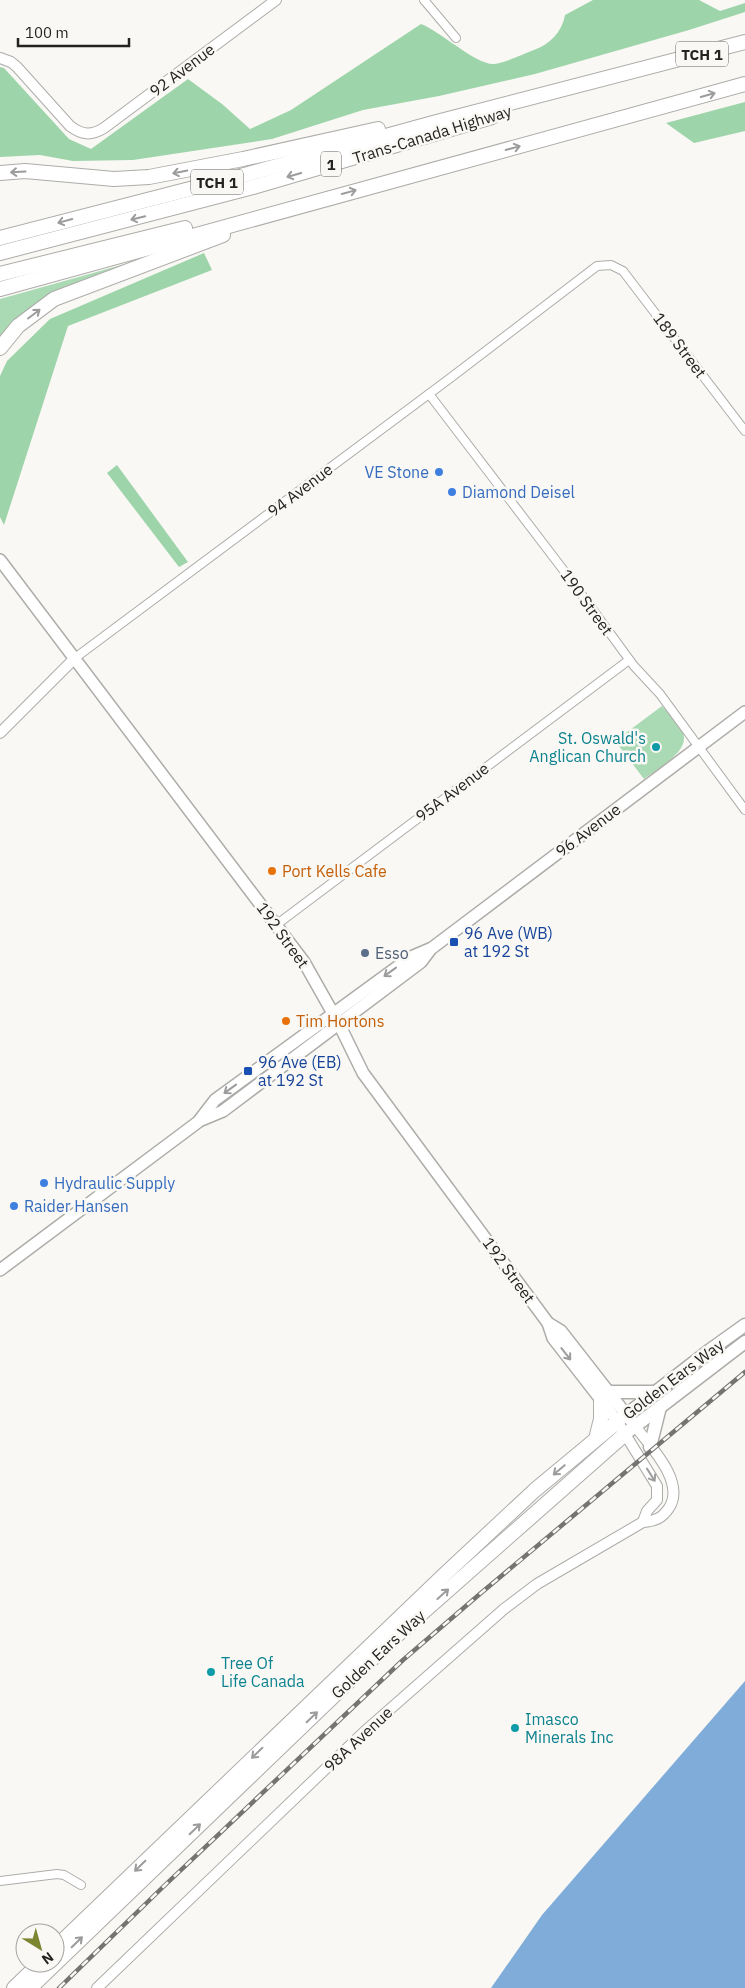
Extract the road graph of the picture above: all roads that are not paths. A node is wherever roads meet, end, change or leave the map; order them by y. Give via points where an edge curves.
1 (276, 0) edge
2 (424, 0) edge
3 (456, 38) dead end
4 (745, 42) edge
5 (0, 58) edge
6 (660, 65) junction
7 (745, 84) edge
8 (433, 122) junction
9 (0, 173) edge
10 (302, 205) junction
11 (262, 216) junction
12 (0, 238) edge
13 (0, 253) edge
14 (611, 264) joint
15 (0, 274) edge
16 (0, 289) edge
17 (0, 348) edge
18 (429, 394) junction
19 (745, 430) edge
20 (0, 560) edge
21 (75, 658) junction
22 (630, 660) junction
23 (745, 712) edge
24 (0, 733) edge
25 (699, 747) junction
26 (745, 810) edge
27 (276, 925) junction
28 (336, 1019) junction
29 (0, 1270) edge
30 (745, 1325) edge
31 (745, 1342) edge
32 (655, 1392) junction
33 (605, 1396) junction
34 (660, 1407) junction
35 (622, 1418) junction
36 (630, 1430) junction
37 (596, 1438) junction
38 (650, 1447) junction
39 (644, 1522) junction
40 (0, 1881) edge
41 (81, 1885) dead end
42 (65, 1938) edge
43 (32, 1973) edge
44 (21, 1986) edge
45 (97, 1988) edge

1 - 5 street, 92 Avenue via 92,134 84,134 70,126 17,66
2 - 3 street
4 - 6 highway, Trans-Canada Highway / TCH 1
6 - 8 highway, Trans-Canada Highway / TCH 1
6 -> 13 highway, Trans-Canada Highway / 1 via 253,187
10 -> 7 highway, Trans-Canada Highway / TCH 1
8 -> 9 highway via 385,127 149,177 102,178 25,171
8 -> 12 highway, Trans-Canada Highway / TCH 1
10 - 11 highway, Trans-Canada Highway / TCH 1
17 -> 10 highway via 18,326 54,299
11 - 15 highway, Trans-Canada Highway via 180,229
11 - 16 highway, Trans-Canada Highway / TCH 1
14 - 18 street, 94 Avenue via 597,266
14 - 19 street, 189 Street via 623,271
18 - 21 street, 94 Avenue
18 - 22 street, 190 Street
20 - 21 main road, 192 Street
21 - 24 street, 94 Avenue
21 - 27 main road, 192 Street
22 - 25 street, 190 Street
22 - 27 street, 95A Avenue
23 - 25 main road, 96 Avenue
25 - 26 street, 190 Street
25 - 28 main road, 96 Avenue via 432,948 411,957
27 - 28 main road, 192 Street via 304,962
28 - 29 main road, 96 Avenue via 215,1100 198,1122
28 - 33 main road, 192 Street via 363,1073 548,1323 553,1338
30 - 32 main road, Golden Ears Way
31 - 34 main road, Golden Ears Way
32 - 33 main road
32 - 35 main road, Golden Ears Way
33 - 35 main road, 192 Street
33 - 37 highway
34 - 36 main road, Golden Ears Way
34 - 38 main road
35 - 36 main road, 192 Street
35 - 37 highway, Golden Ears Way
36 - 38 street, 192 Street
36 -> 39 street, 192 Street via 658,1486 657,1500 647,1511
44 -> 36 highway, Golden Ears Way via 390,1642
37 -> 42 highway, Golden Ears Way via 444,1575
38 - 39 street, 192 Street via 668,1472 674,1496 662,1516 655,1521
39 - 45 street, 98A Avenue via 537,1584 504,1609 364,1732
40 - 41 street via 57,1874
43 - 44 highway, Golden Ears Way

